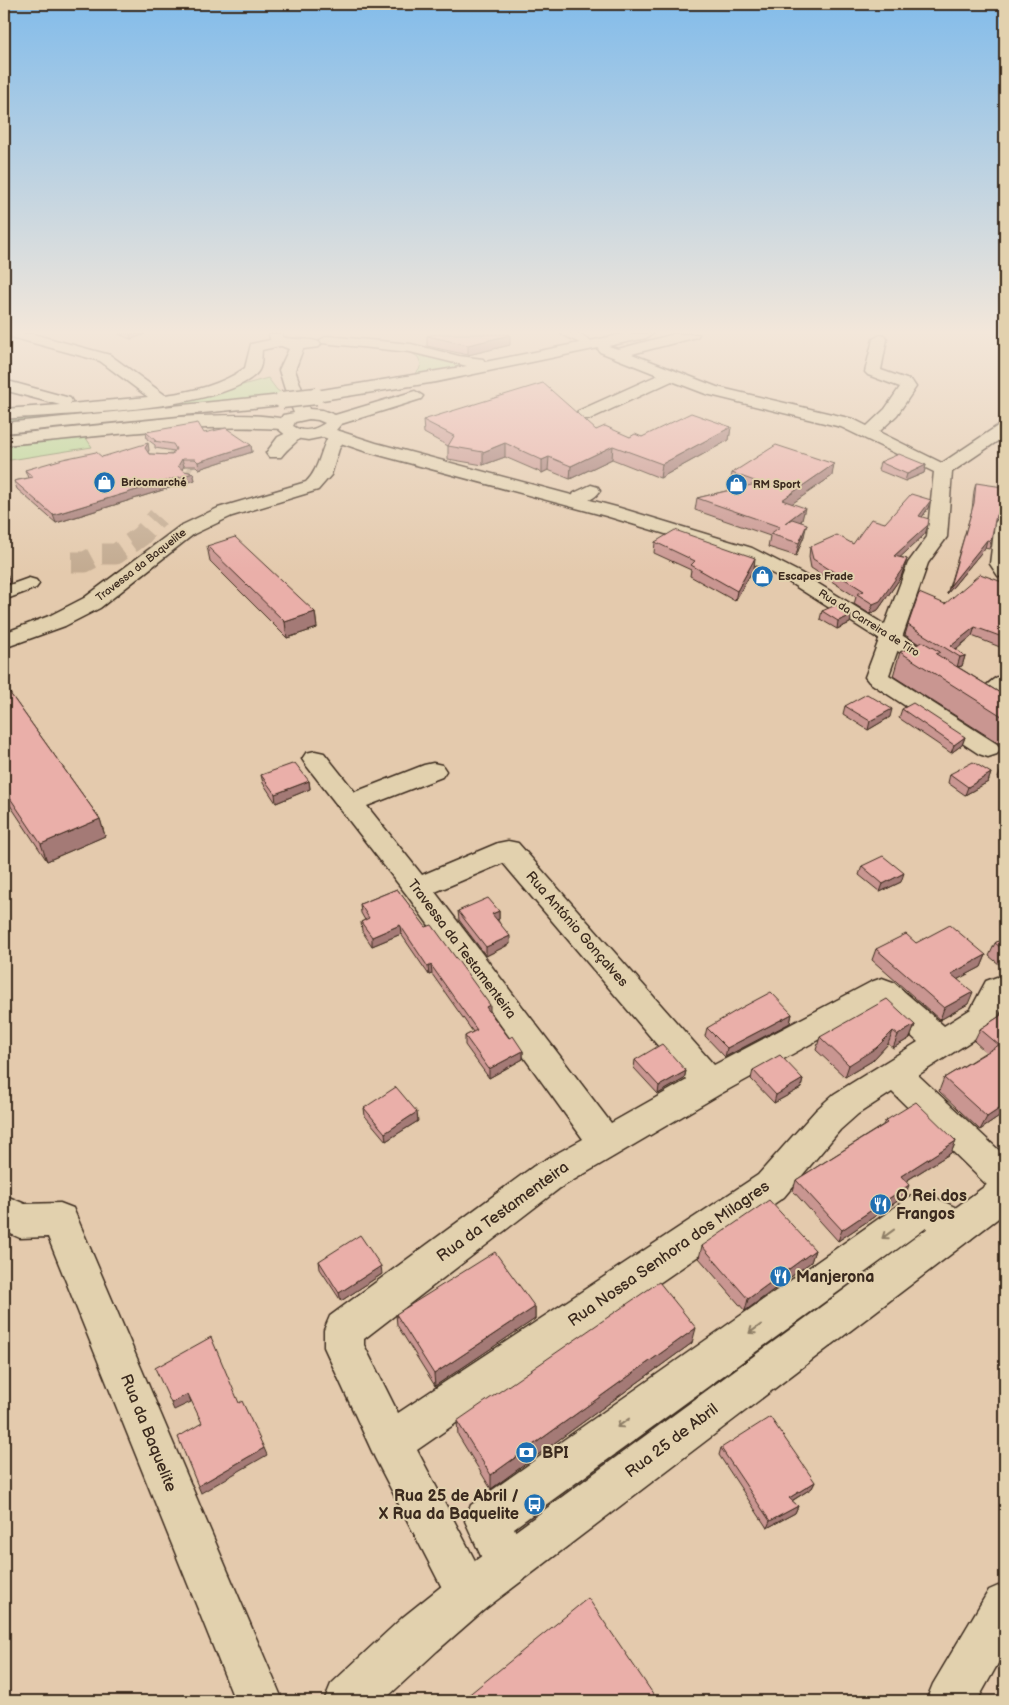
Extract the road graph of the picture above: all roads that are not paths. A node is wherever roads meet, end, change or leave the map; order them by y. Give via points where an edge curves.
1 (147, 414) edge
2 (359, 414) edge
3 (812, 414) edge
4 (889, 414) edge
5 (303, 415) joint
6 (4, 428) edge
7 (290, 429) junction
8 (331, 429) junction
9 (1005, 429) edge
10 (869, 433) junction
11 (4, 440) edge
12 (274, 453) dead end
13 (943, 470) junction
14 (1005, 523) edge
15 (1005, 572) edge
16 (29, 584) dead end
17 (4, 594) edge
18 (892, 638) junction
19 (4, 641) edge
20 (1005, 680) edge
21 (996, 704) edge
22 (988, 749) dead end
23 (315, 759) dead end
24 (433, 771) dead end
25 (351, 803) junction
26 (417, 888) junction
27 (997, 989) dead end
28 (942, 1044) junction
29 (895, 1074) junction
30 (710, 1083) junction
31 (606, 1143) junction
32 (1005, 1180) edge
33 (1005, 1192) edge
34 (4, 1211) edge
35 (390, 1443) junction
36 (469, 1593) junction
37 (1005, 1606) edge
38 (259, 1701) edge
39 (348, 1701) edge
40 (950, 1701) edge

1 - 6 street, bridge
2 - 8 street
3 - 10 street
4 - 10 street
5 - 7 street via 289,419
5 - 8 street, Rua da Carreira de Tiro via 322,415
7 - 8 street via 313,434
7 - 11 street via 235,420 179,422
7 - 12 street
8 - 18 street, Rua da Carreira de Tiro via 509,485 578,496 613,512 724,544 794,577
8 - 19 street, Travessa da Baquelite via 323,476 312,486 225,512 186,530 92,603 57,621
9 - 13 street
10 - 13 street
13 - 18 street via 937,537 918,564
14 - 15 street via 1000,564
16 - 17 street
18 - 21 street, Rua da Carreira de Tiro
18 - 22 street via 872,684
20 - 21 street
23 - 25 street, Travessa da Testamenteira
24 - 25 street
25 - 26 street, Travessa da Testamenteira
26 - 30 street, Rua António Gonçalves via 508,850
26 - 31 street, Travessa da Testamenteira
27 - 28 street, Rua Nossa Senhora dos Milagres via 982,1018
28 - 29 street, Rua Nossa Senhora dos Milagres
28 - 30 street, Rua da Testamenteira via 882,990
29 - 32 street
29 - 35 street, Rua Nossa Senhora dos Milagres via 846,1104 771,1186 755,1198
30 - 31 street, Rua da Testamenteira
31 - 35 street, Rua da Testamenteira via 547,1177 344,1330 344,1347
33 - 36 street, Rua 25 de Abril
34 - 38 street, Rua da Baquelite via 20,1221 60,1220
35 - 36 street, Rua da Testamenteira
36 - 39 street, Rua 25 de Abril
37 - 40 street

